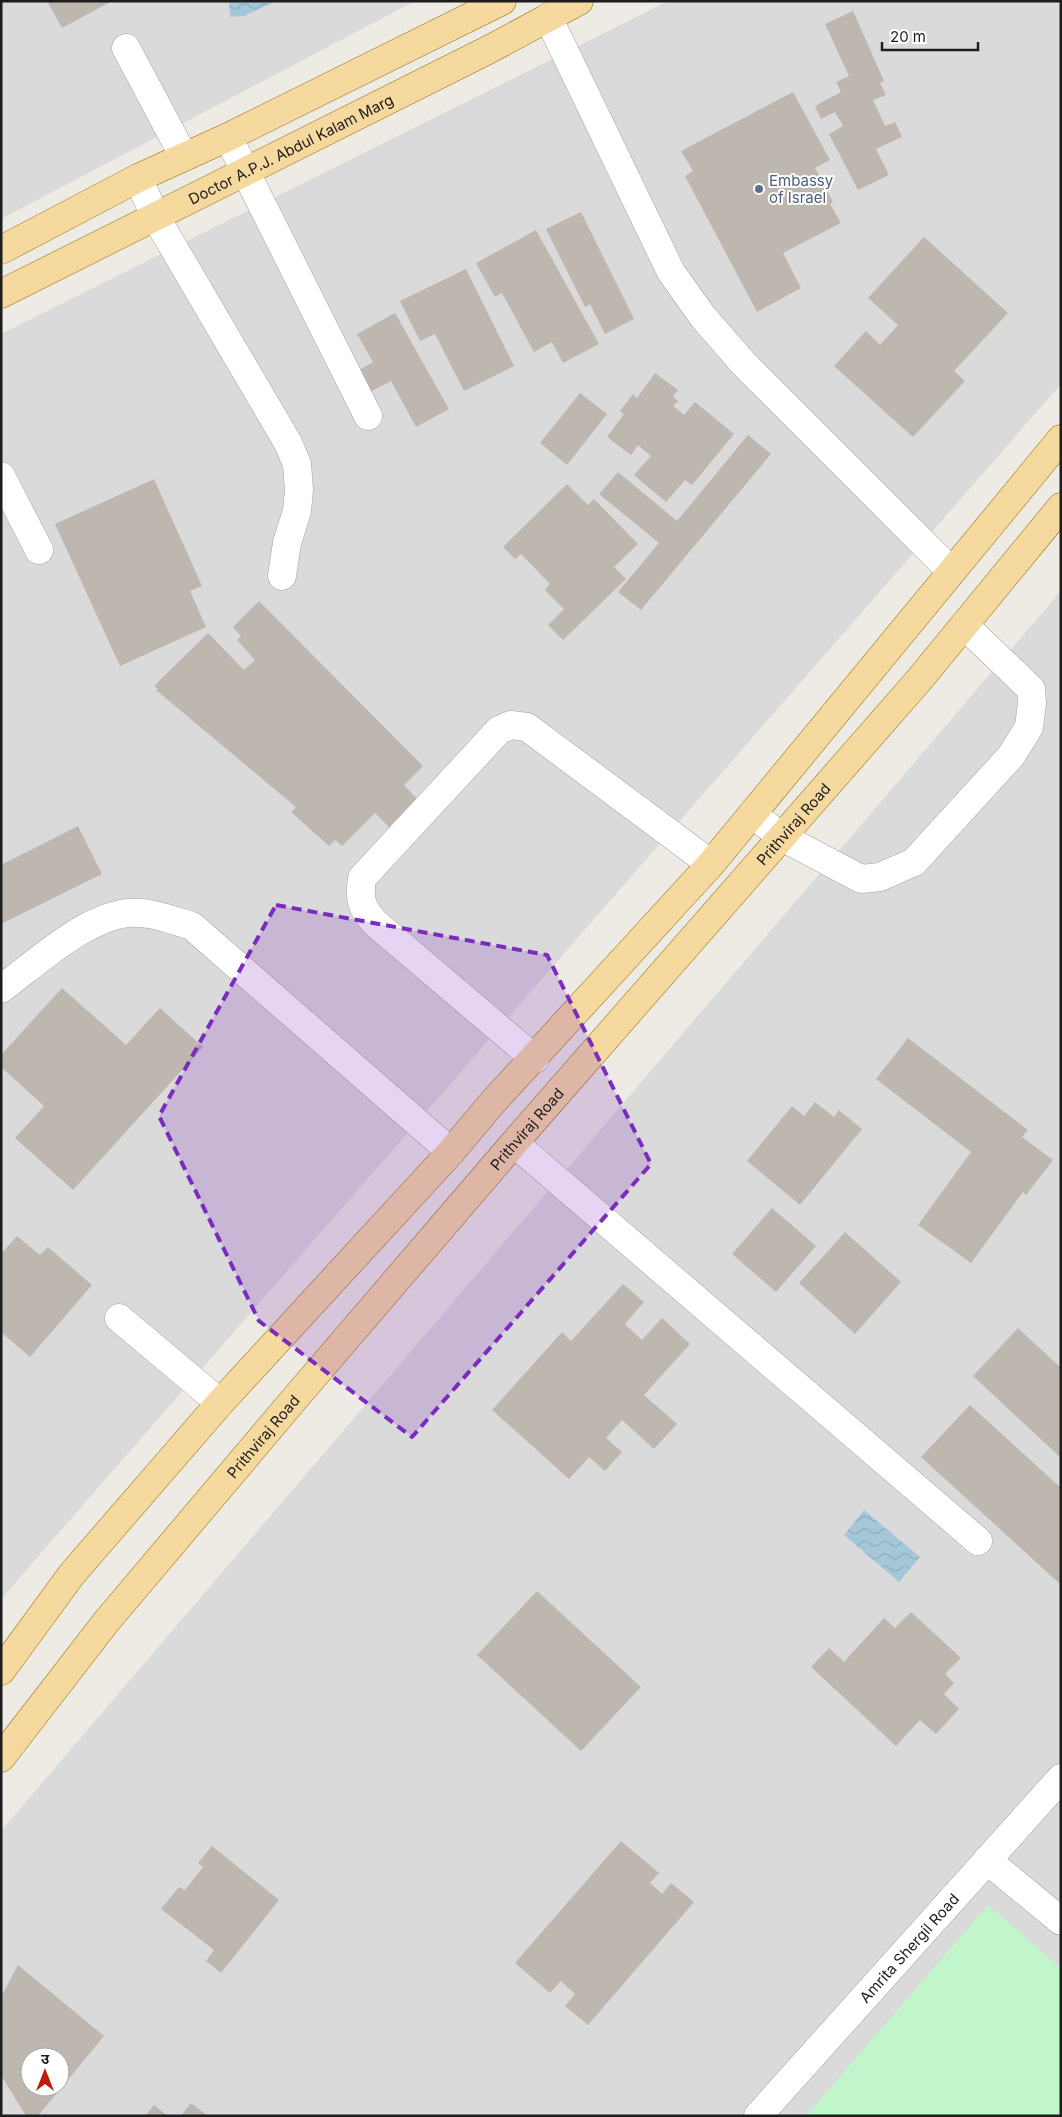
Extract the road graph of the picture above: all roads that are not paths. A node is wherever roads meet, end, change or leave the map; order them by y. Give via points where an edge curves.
1 (579, 1) edge
2 (488, 4) edge
3 (548, 16) junction
4 (126, 48) dead end
5 (228, 137) junction
6 (184, 157) junction
7 (245, 172) junction
8 (138, 178) junction
9 (155, 216) junction
10 (1, 250) edge
11 (1, 294) edge
12 (368, 416) dead end
13 (1061, 439) edge
14 (1, 476) edge
15 (1061, 508) edge
16 (39, 550) dead end
17 (951, 571) junction
18 (282, 576) dead end
19 (964, 625) junction
20 (752, 814) junction
21 (782, 837) junction
22 (711, 864) junction
23 (1, 989) edge
24 (535, 1058) junction
25 (514, 1143) junction
26 (451, 1152) junction
27 (119, 1318) dead end
28 (220, 1403) junction
29 (978, 1542) dead end
30 (1, 1672) edge
31 (1, 1758) edge
32 (1061, 1778) edge
33 (987, 1860) junction
34 (1061, 1921) edge
35 (758, 2116) edge

1 - 3 main road, Doctor A.P.J. Abdul Kalam Marg
2 - 5 main road
3 - 7 main road, Doctor A.P.J. Abdul Kalam Marg via 490,49
3 - 17 street via 671,272 703,317 744,364
4 - 6 street
5 - 6 main road
5 - 7 street
6 - 8 main road
7 - 9 main road, Doctor A.P.J. Abdul Kalam Marg
7 - 12 street
8 - 9 street
8 - 10 main road
9 - 11 main road, Doctor A.P.J. Abdul Kalam Marg
9 - 18 street via 288,443 297,464 297,511 287,543
13 - 17 main road
14 - 16 street
15 - 19 main road, Prithviraj Road
17 - 20 main road
19 - 21 main road, Prithviraj Road
19 - 21 street via 1031,689 1030,727 1010,756 914,862 880,877 861,879
20 - 21 street
20 - 22 main road
21 - 25 main road, Prithviraj Road
22 - 24 main road
22 - 24 street via 527,727 511,725 499,730 362,878 360,894 364,910 375,923
23 - 26 street via 98,921 128,913 153,914 192,926
24 - 26 main road
25 - 29 street
25 - 31 main road, Prithviraj Road via 106,1622
26 - 28 main road
27 - 28 street
28 - 30 main road via 72,1574
32 - 33 street, Amrita Shergil Road
33 - 34 street
33 - 35 street, Amrita Shergil Road

